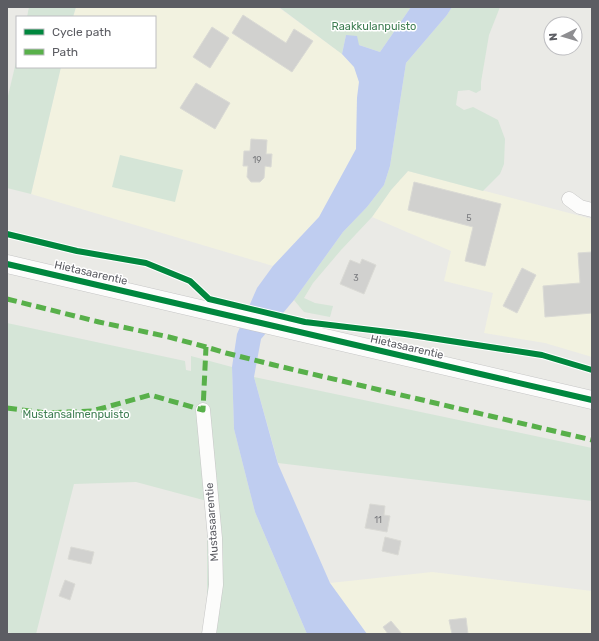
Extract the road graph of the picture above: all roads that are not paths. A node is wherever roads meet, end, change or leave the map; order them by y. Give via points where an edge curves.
1 (570, 198) dead end
2 (592, 210) edge
3 (7, 264) edge
4 (592, 400) edge
5 (203, 410) dead end
6 (209, 634) edge

1 - 2 street via 580,207
3 - 4 street, Hietasaarentie
5 - 6 street, Mustasaarentie via 215,538 216,585

